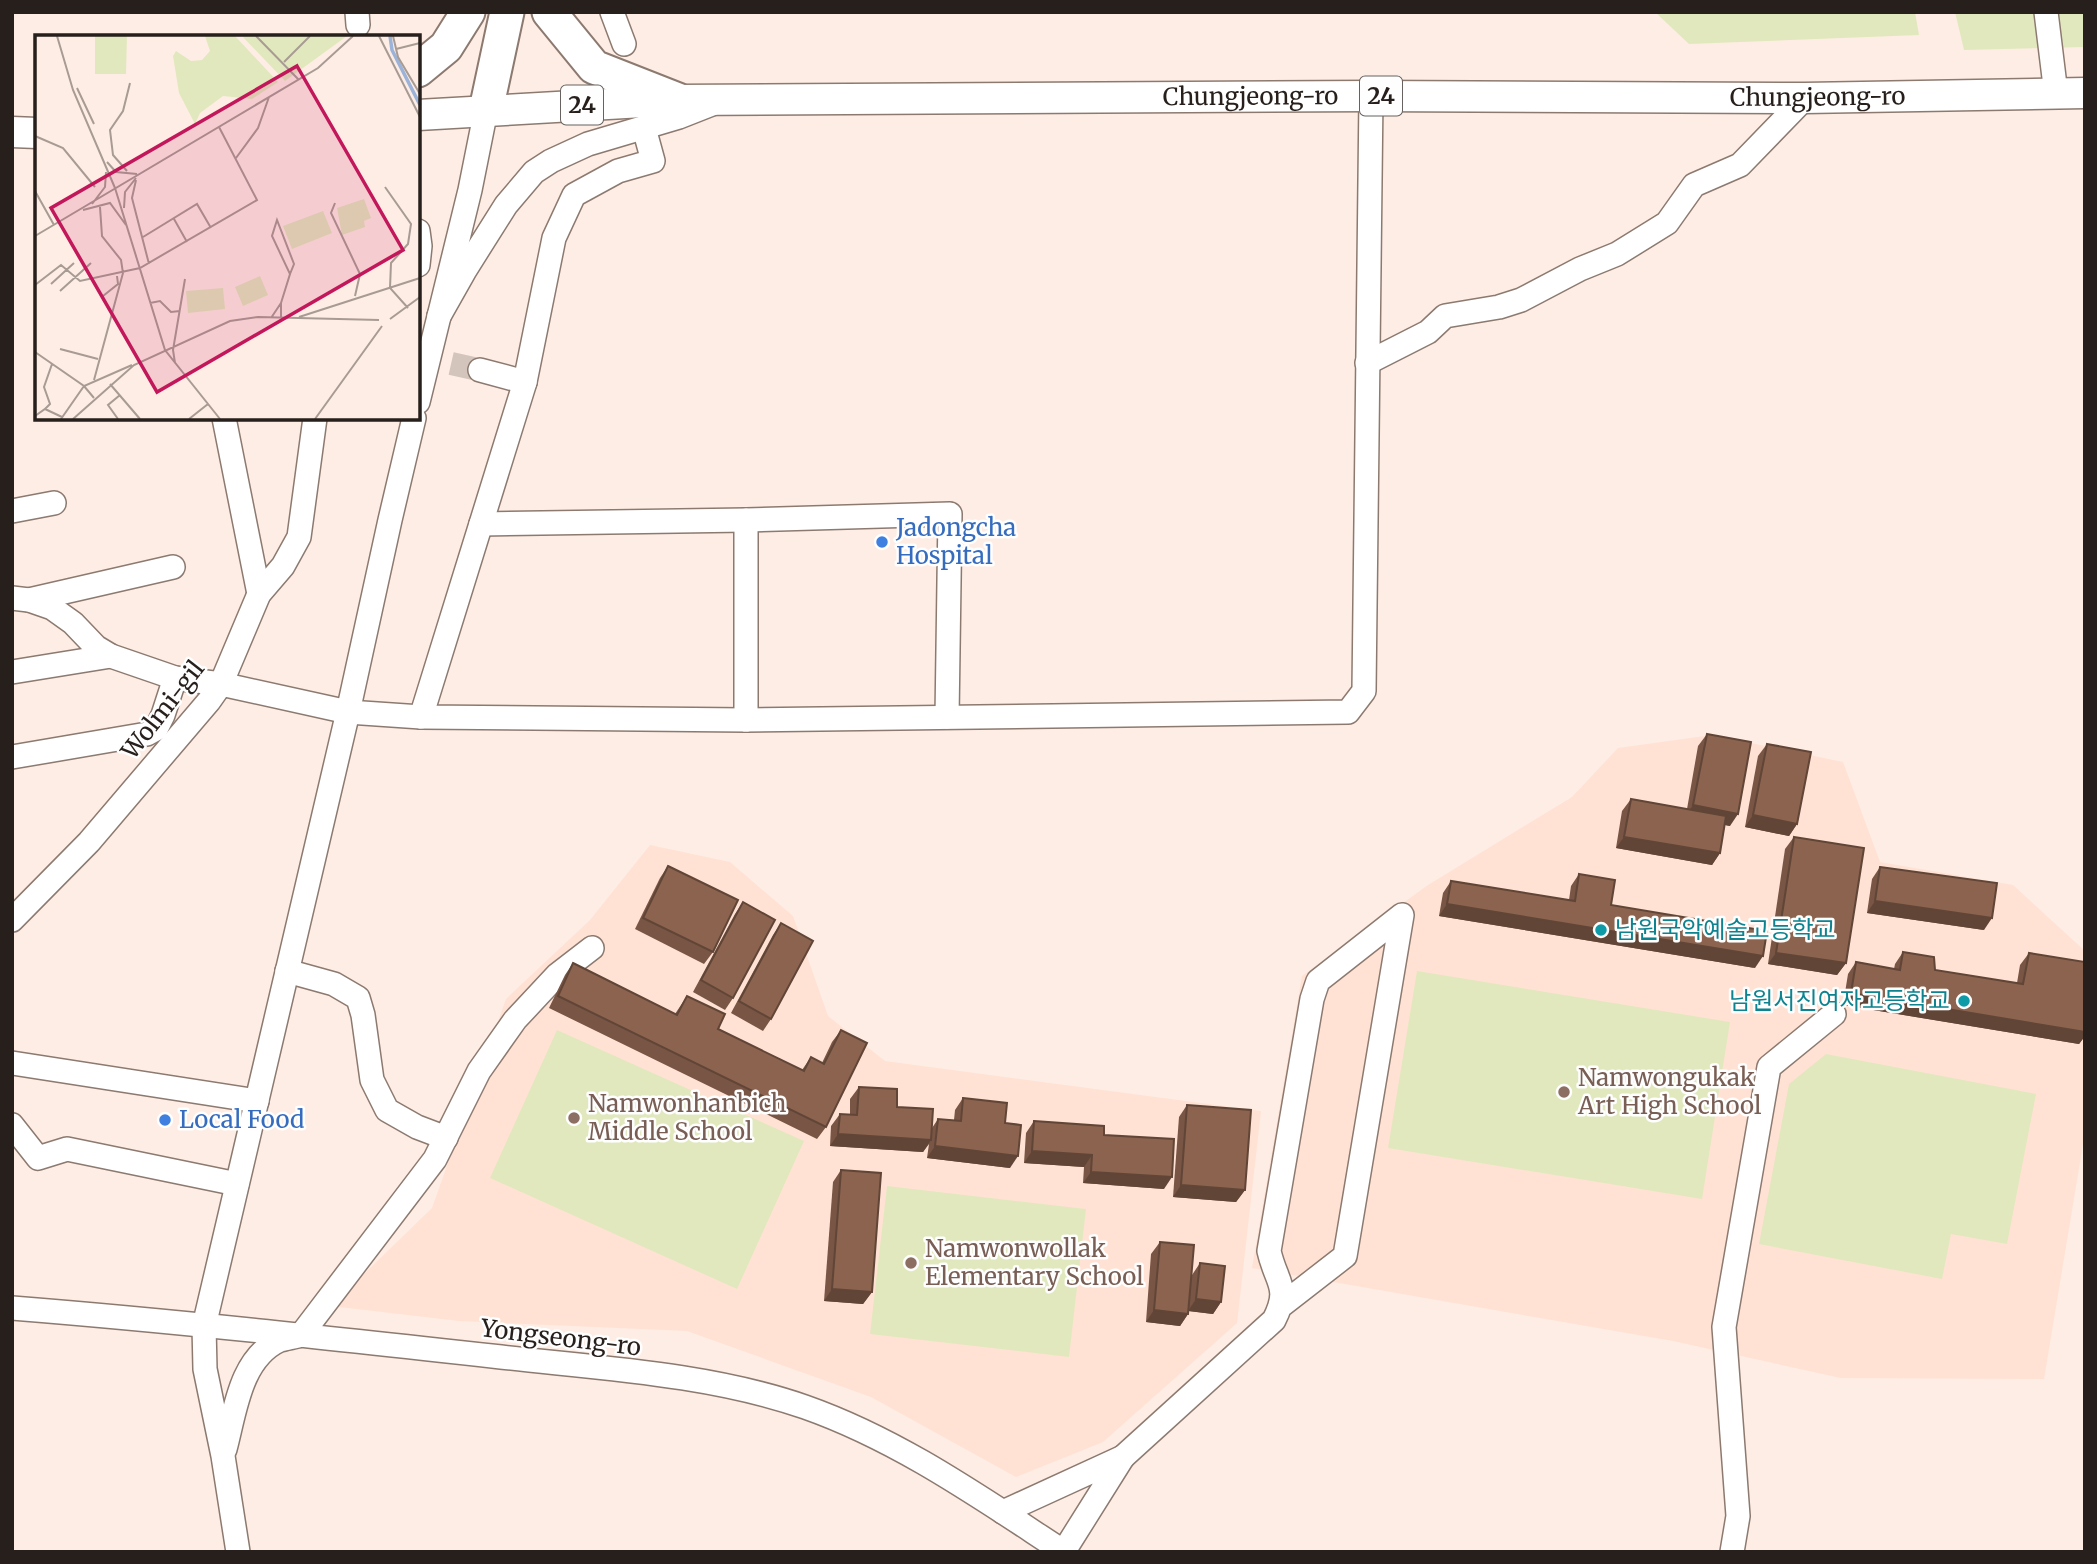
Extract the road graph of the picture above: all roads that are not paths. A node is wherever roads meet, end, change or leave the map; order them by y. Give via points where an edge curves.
1 (468, 12) edge
2 (499, 12) edge
3 (507, 12) edge
4 (549, 12) edge
5 (612, 12) edge
6 (2046, 12) edge
7 (624, 44) dead end
8 (420, 68) edge
9 (2071, 93) edge
10 (1371, 96) junction
11 (1805, 97) junction
12 (678, 100) junction
13 (724, 100) junction
14 (486, 110) junction
15 (420, 115) edge
16 (12, 132) edge
17 (35, 133) edge
18 (647, 139) dead end
19 (439, 316) junction
20 (1367, 363) junction
21 (480, 370) tunnel mouth
22 (525, 382) junction
23 (420, 390) edge
24 (224, 420) edge
25 (315, 420) edge
26 (414, 420) edge
27 (54, 503) dead end
28 (12, 511) edge
29 (746, 520) junction
30 (481, 524) junction
31 (173, 567) dead end
32 (259, 594) junction
33 (21, 599) edge
34 (111, 656) junction
35 (12, 673) edge
36 (175, 678) junction
37 (221, 684) junction
38 (348, 712) junction
39 (421, 717) junction
40 (947, 717) junction
41 (746, 720) junction
42 (12, 757) edge
43 (12, 920) edge
44 (592, 948) dead end
45 (287, 971) junction
46 (1835, 1014) dead end
47 (12, 1063) edge
48 (257, 1101) junction
49 (12, 1125) edge
50 (446, 1138) junction
51 (237, 1184) junction
52 (1282, 1305) junction
53 (12, 1308) edge
54 (204, 1326) junction
55 (301, 1335) junction
56 (223, 1455) junction
57 (1123, 1457) junction
58 (1003, 1511) junction
59 (238, 1552) edge
60 (1064, 1552) edge
61 (1732, 1552) edge

1 - 8 highway via 446,47
2 - 14 highway
3 - 14 highway
4 - 12 highway via 594,66
5 - 7 street
6 - 9 street
9 - 11 main road, Chungjeong-ro / 24
10 - 11 main road, Chungjeong-ro / 24
10 - 13 main road, Chungjeong-ro / 24
10 - 20 street
11 - 20 street via 1740,165 1694,185 1667,223 1617,254 1521,300 1445,316 1428,332
12 - 13 main road, Chungjeong-ro / 24
12 - 14 main road, Chungjeong-ro / 24
13 - 19 street via 588,144 534,172 506,205
14 - 15 main road, Chungjeong-ro / 24
14 - 19 street
16 - 17 main road
18 - 22 street via 653,161 618,171 574,195 554,238
19 - 23 street
20 - 40 street via 1364,691 1348,712
21 - 22 street
22 - 30 street
24 - 32 street
25 - 32 street, Wolmi-gil via 299,537 283,566
26 - 38 street
27 - 28 street
29 - 30 street
29 - 40 street via 950,514
29 - 41 street
30 - 39 street
31 - 33 street
32 - 37 street, Wolmi-gil
33 - 34 street via 52,608
34 - 35 street
34 - 36 street
36 - 37 street
36 - 42 street via 156,729 146,734
37 - 38 street
37 - 43 street, Wolmi-gil via 89,842
38 - 39 street
38 - 45 street
39 - 41 street
40 - 41 street
44 - 50 street via 557,975 515,1020 479,1071
45 - 48 street
45 - 50 street via 334,984 358,998 372,1080 387,1110
46 - 61 street via 1769,1067 1724,1327 1738,1517
47 - 48 street
48 - 51 street
49 - 51 street via 38,1158 67,1149
50 - 55 street via 435,1159
51 - 54 street
52 - 52 street via 1345,1256 1402,915 1318,982 1312,999 1269,1251 1284,1290
52 - 57 street via 1275,1320
53 - 54 street, Yongseong-ro
54 - 55 street, Yongseong-ro
54 - 56 street via 205,1369
55 - 56 street via 279,1340 250,1368
55 - 58 street, Yongseong-ro via 728,1385 803,1406 860,1429
56 - 59 street
57 - 58 street
57 - 60 street
58 - 60 street, Yongseong-ro

